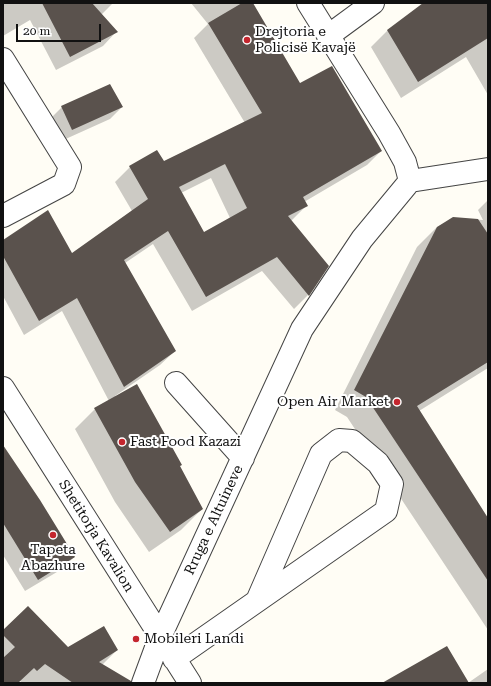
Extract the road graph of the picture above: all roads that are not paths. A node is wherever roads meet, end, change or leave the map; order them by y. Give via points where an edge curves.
1 (308, 3) edge
2 (373, 3) edge
3 (328, 36) junction
4 (3, 59) edge
5 (488, 169) edge
6 (410, 182) junction
7 (3, 216) edge
8 (176, 383) dead end
9 (3, 388) edge
10 (242, 458) junction
11 (257, 601) junction
12 (160, 637) junction
13 (174, 659) junction
14 (143, 683) edge
15 (190, 683) edge

1 - 3 street
2 - 3 street
3 - 6 street via 405,162
4 - 7 street via 70,167 64,184
5 - 6 street
6 - 10 street, Rruga e Altuineve via 362,239 302,329
8 - 10 street
9 - 12 street, Shetitorja Kavalion
10 - 12 street, Rruga e Altuineve
11 - 11 street via 321,454 339,440 352,441 378,463 392,484 386,511
11 - 13 street
12 - 13 street, Shetitorja Kavalion
12 - 14 street, Rruga e Altuineve
13 - 15 street, Shetitorja Kavalion

